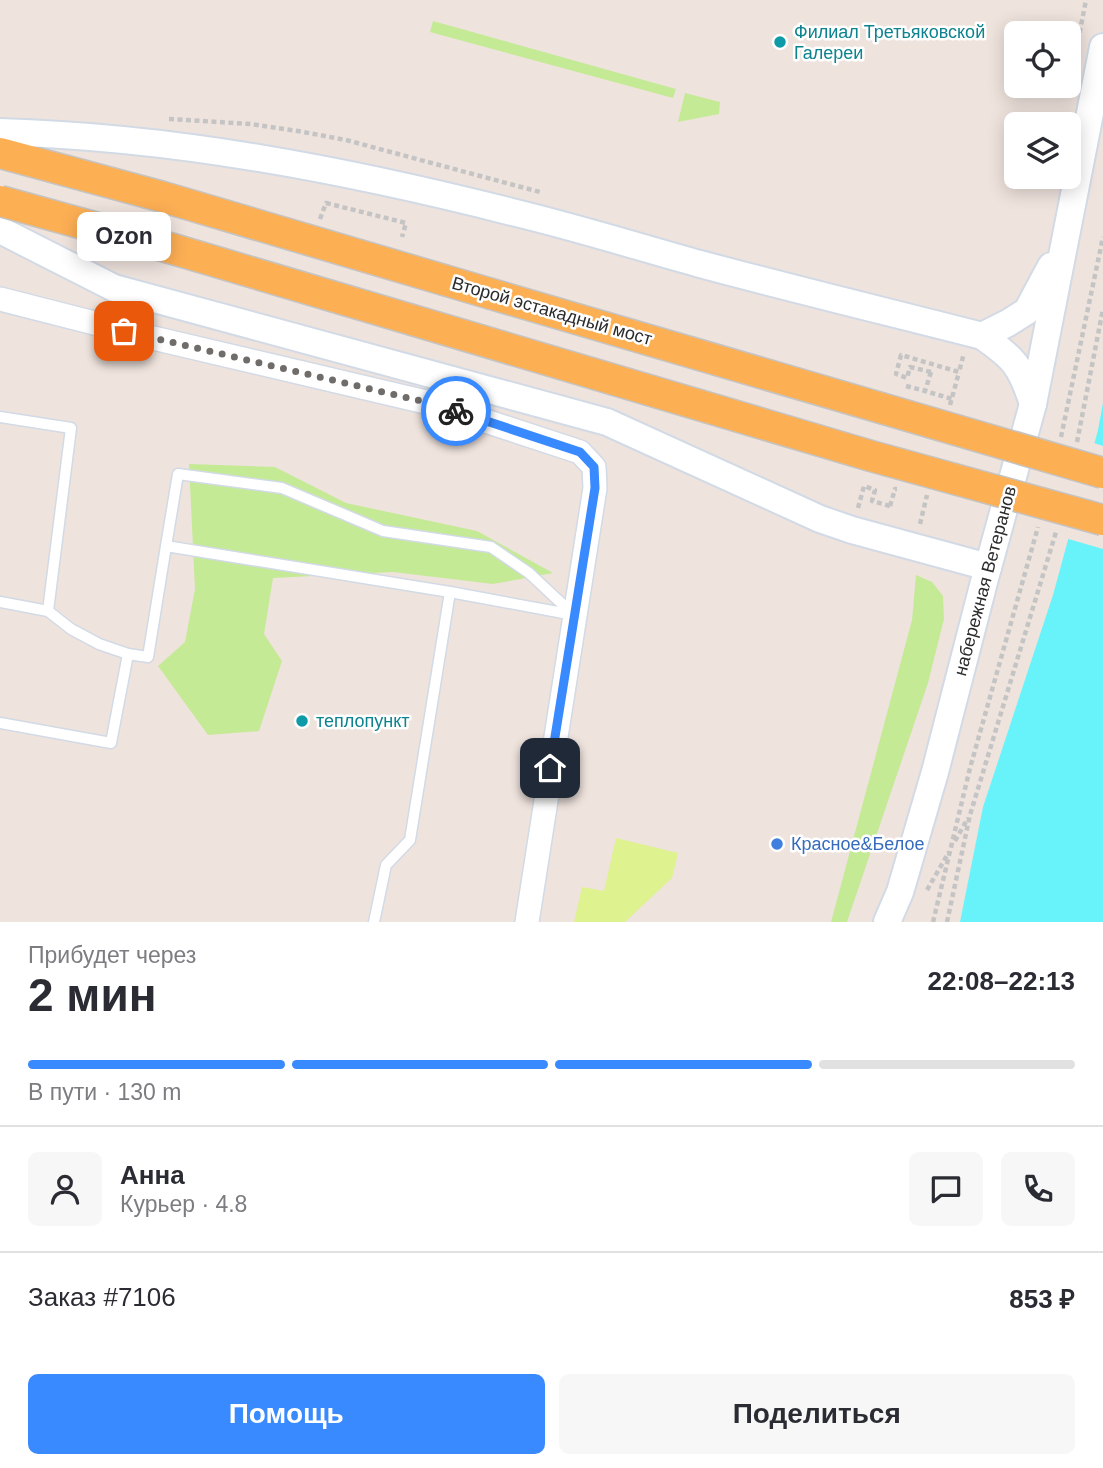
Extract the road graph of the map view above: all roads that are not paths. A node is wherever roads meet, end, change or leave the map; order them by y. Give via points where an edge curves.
1 (1103, 47) edge
2 (0, 132) edge
3 (0, 153) edge
4 (0, 201) edge
5 (0, 230) edge
6 (1066, 236) junction
7 (0, 299) edge
8 (975, 334) junction
9 (1033, 404) junction
10 (0, 417) edge
11 (1103, 473) edge
12 (1103, 520) edge
13 (166, 546) junction
14 (988, 566) junction
15 (450, 592) junction
16 (0, 602) edge
17 (48, 611) junction
18 (574, 615) junction
19 (128, 654) junction
20 (0, 723) edge
21 (374, 922) edge
22 (527, 922) edge
23 (887, 922) edge

1 - 6 main road, набережная Ветеранов
2 - 8 main road via 257,157 400,185
3 - 11 main road, Второй эстакадный мост, bridge
4 - 12 main road, bridge
5 - 14 main road via 114,288 607,422 793,508 852,530
6 - 8 main road via 1027,311
6 - 9 main road, набережная Ветеранов
7 - 18 street via 434,404 580,452 594,467 595,488
8 - 9 main road via 1004,350 1017,364
9 - 14 main road, набережная Ветеранов
10 - 17 lane via 71,428
13 - 15 lane
13 - 18 lane via 178,474 282,488 383,531 491,547 529,573
13 - 19 lane via 148,657
14 - 23 main road, набережная Ветеранов via 936,772
15 - 18 lane
15 - 21 lane via 410,840 386,865
16 - 17 lane
17 - 19 lane via 71,629
18 - 22 street
19 - 20 lane via 111,743

